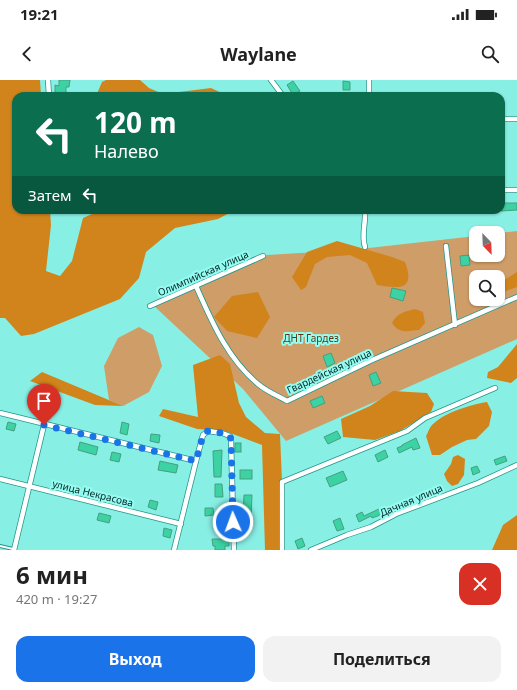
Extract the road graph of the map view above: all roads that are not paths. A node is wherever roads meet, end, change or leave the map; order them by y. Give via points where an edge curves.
1 (48, 80) edge
2 (271, 80) edge
3 (369, 80) edge
4 (49, 92) edge
5 (280, 92) edge
6 (368, 92) edge
7 (505, 119) edge
8 (517, 119) edge
9 (505, 190) edge
10 (517, 190) edge
11 (365, 214) edge
12 (446, 246) dead end
13 (365, 247) dead end
14 (263, 256) dead end
15 (196, 286) junction
16 (517, 297) edge
17 (150, 306) dead end
18 (455, 324) junction
19 (495, 388) dead end
20 (0, 413) edge
21 (44, 425) junction
22 (196, 461) junction
23 (517, 465) edge
24 (0, 479) edge
25 (30, 486) junction
26 (181, 524) junction
27 (0, 546) edge
28 (15, 550) edge
29 (174, 550) edge
30 (234, 550) edge
31 (282, 550) edge
32 (310, 550) edge

1 - 4 street
2 - 5 street
3 - 6 street
7 - 8 street
9 - 10 street
11 - 13 street via 362,239
12 - 18 street
14 - 15 street, Олимпийская улица
15 - 17 street, Олимпийская улица
15 - 18 street, Гвардейская улица via 215,329 233,358 259,385 287,401
16 - 18 street, Гвардейская улица
19 - 31 street via 425,418 406,431 282,482
20 - 21 street
21 - 22 street
21 - 25 street
22 - 26 street
22 - 30 street via 203,435 208,431 230,436
23 - 32 street, Дачная улица via 478,483 396,514 372,527
24 - 25 street, улица Некрасова
25 - 26 street, улица Некрасова
25 - 28 street
26 - 29 street
27 - 28 lane

